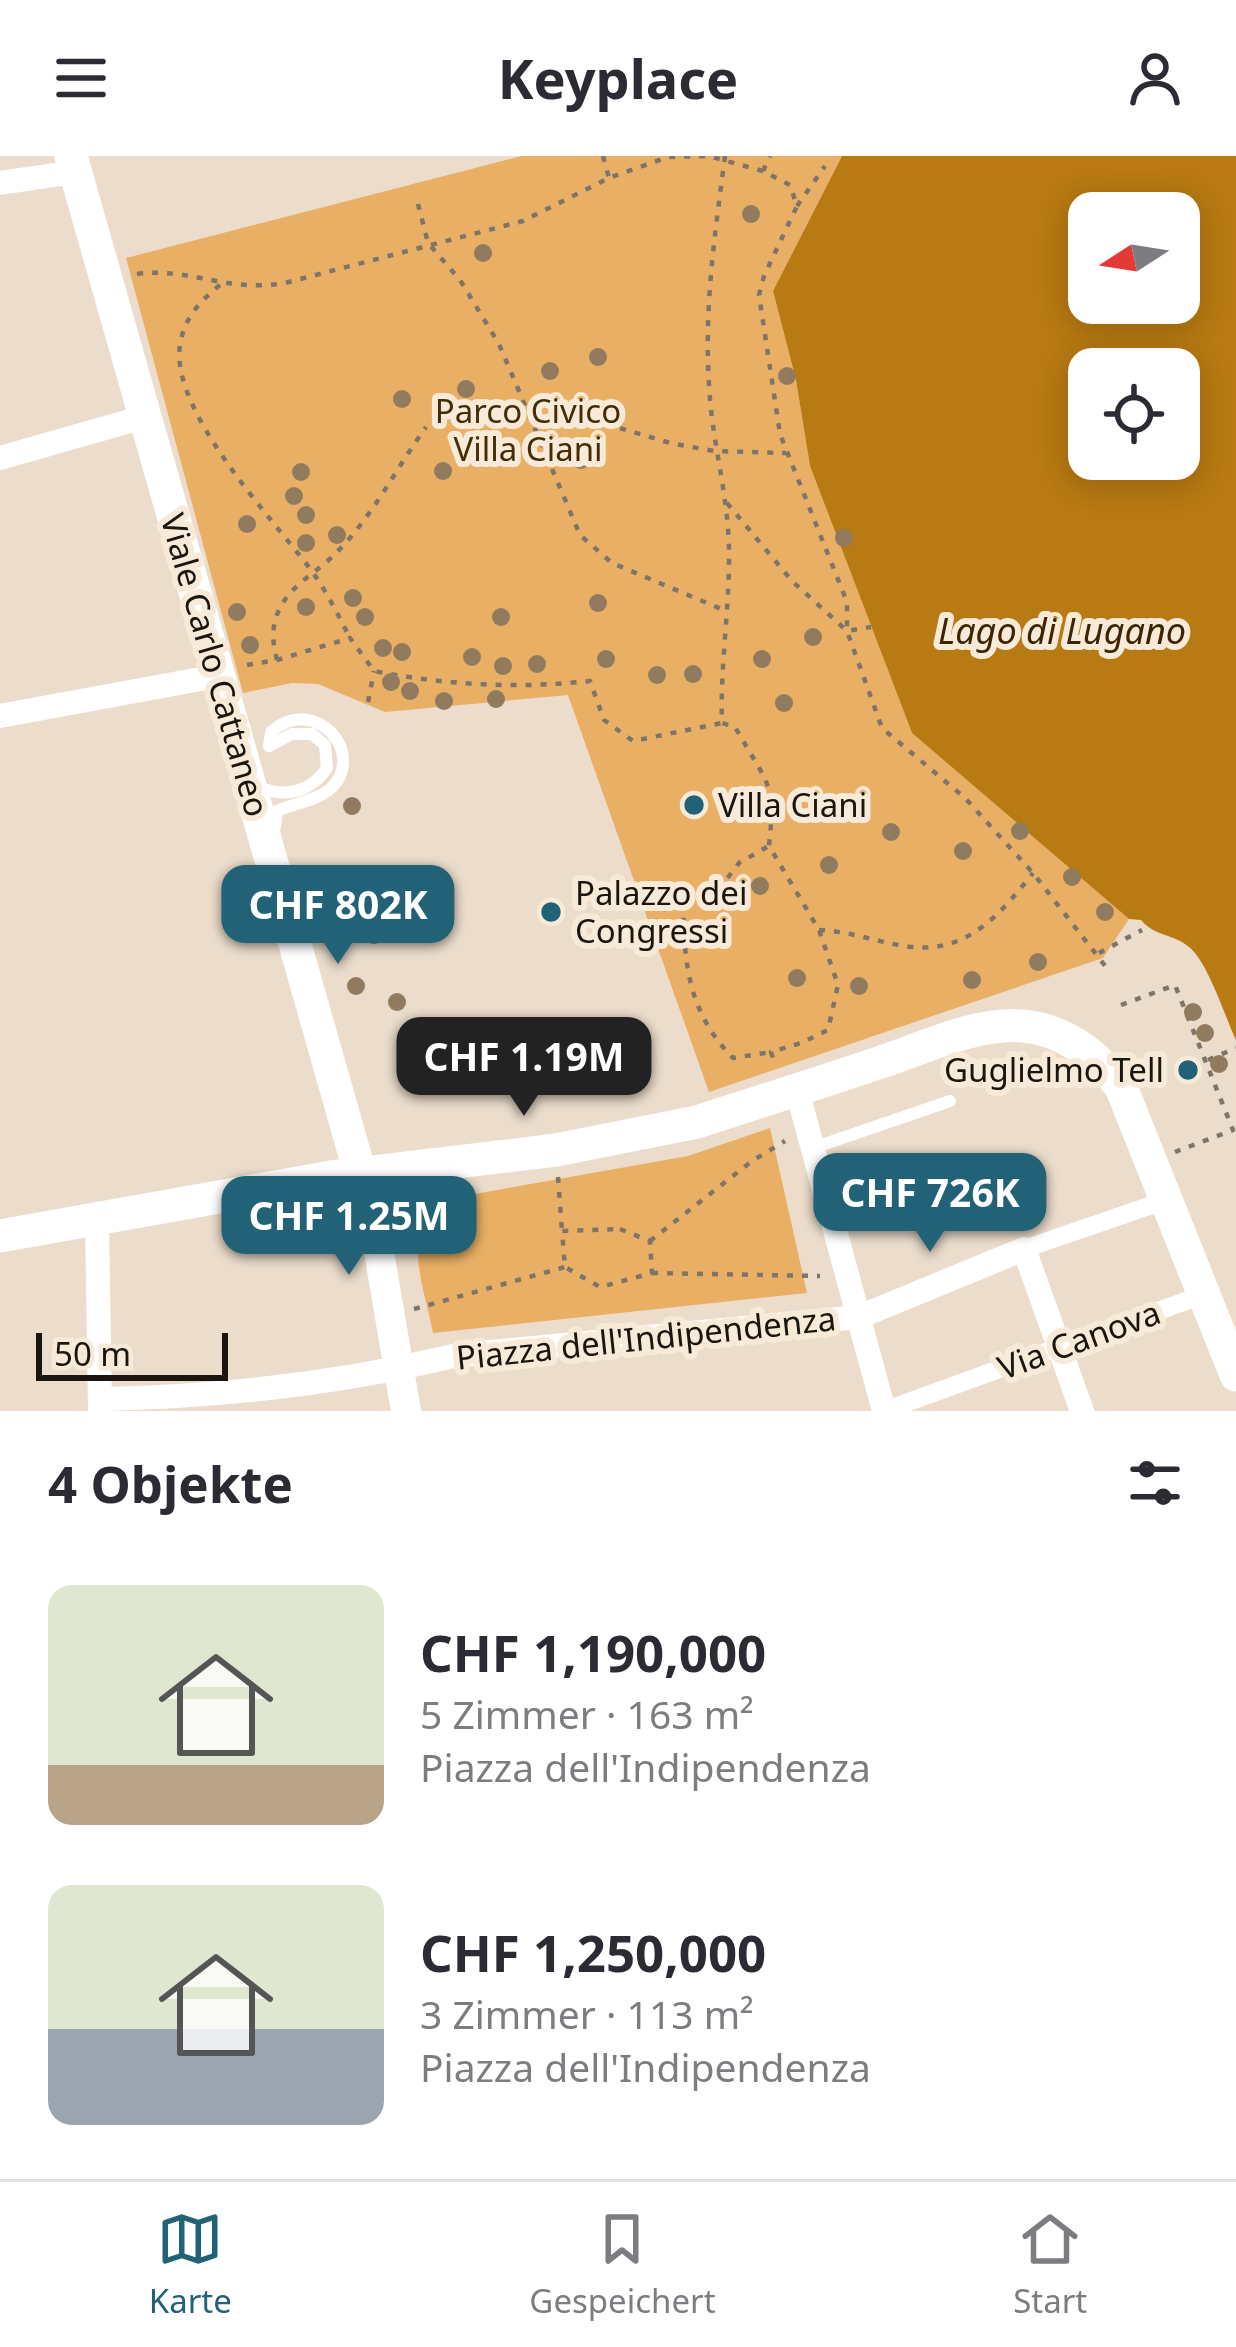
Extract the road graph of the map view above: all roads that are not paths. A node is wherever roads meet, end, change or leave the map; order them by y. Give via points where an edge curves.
1 (73, 164) edge
2 (0, 183) edge
3 (144, 417) junction
4 (0, 458) edge
5 (226, 671) junction
6 (0, 716) edge
7 (248, 780) junction
8 (291, 927) junction
9 (790, 1092) junction
10 (950, 1100) dead end
11 (810, 1138) junction
12 (420, 1168) junction
13 (360, 1173) junction
14 (1152, 1205) dead end
15 (97, 1220) junction
16 (0, 1236) edge
17 (1024, 1249) junction
18 (379, 1252) junction
19 (1205, 1294) junction
20 (859, 1317) junction
21 (1058, 1348) junction
22 (399, 1370) junction
23 (1236, 1375) edge
24 (100, 1405) edge
25 (406, 1411) edge
26 (884, 1411) edge
27 (1082, 1411) edge

1 - 2 street
1 - 3 main road, Viale Carlo Cattaneo
3 - 4 street
3 - 5 main road, Viale Carlo Cattaneo
5 - 6 street
5 - 7 main road, Viale Carlo Cattaneo
7 - 8 main road, Viale Carlo Cattaneo
7 - 8 lane via 283,794 325,773 325,746 312,734 269,746 271,732 289,720 321,723 342,751 331,788 274,814 295,900
8 - 13 main road, Viale Carlo Cattaneo
9 - 11 street, Via Canova
9 - 12 main road via 697,1122
9 - 19 main road via 994,1028 1035,1028 1073,1041 1121,1087
10 - 11 lane
11 - 20 street, Via Canova
12 - 13 main road
12 - 18 street
13 - 15 main road
13 - 18 street
14 - 17 street
15 - 16 main road
15 - 24 street
17 - 20 street, Piazza dell'Indipendenza
17 - 21 street
18 - 22 street
19 - 21 street, Via Canova
19 - 23 main road
20 - 22 street, Piazza dell'Indipendenza via 458,1354
20 - 26 street, Via Canova
21 - 26 street, Via Canova
21 - 27 street
22 - 24 street, Piazza dell'Indipendenza
22 - 25 street

